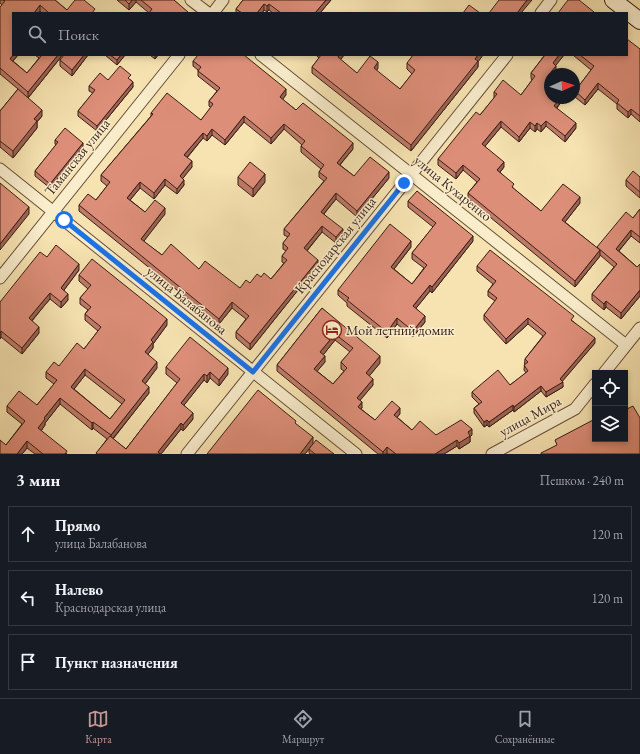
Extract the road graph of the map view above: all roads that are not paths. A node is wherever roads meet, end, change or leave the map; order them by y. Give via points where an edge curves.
1 (191, 0) edge
2 (223, 0) edge
3 (551, 0) edge
4 (613, 0) edge
5 (207, 12) edge
6 (214, 12) edge
7 (542, 12) edge
8 (640, 21) edge
9 (178, 56) edge
10 (262, 56) edge
11 (506, 56) edge
12 (0, 169) edge
13 (411, 174) junction
14 (53, 211) junction
15 (0, 278) edge
16 (640, 328) edge
17 (626, 345) junction
18 (606, 370) edge
19 (253, 372) junction
20 (592, 388) edge
21 (187, 454) edge
22 (356, 454) edge
23 (492, 454) edge

1 - 5 street
2 - 6 street
3 - 7 street
4 - 8 main road
9 - 14 street, Таманская улица
10 - 13 street, улица Кухаренко
11 - 13 street, Краснодарская улица
12 - 14 street, улица Балабанова
13 - 17 street, улица Кухаренко
13 - 19 street, Краснодарская улица
14 - 15 street, Таманская улица
14 - 19 street, улица Балабанова
16 - 17 street
17 - 18 street
19 - 21 street, Краснодарская улица
19 - 22 street, улица Балабанова
20 - 23 street, улица Мира via 575,409

